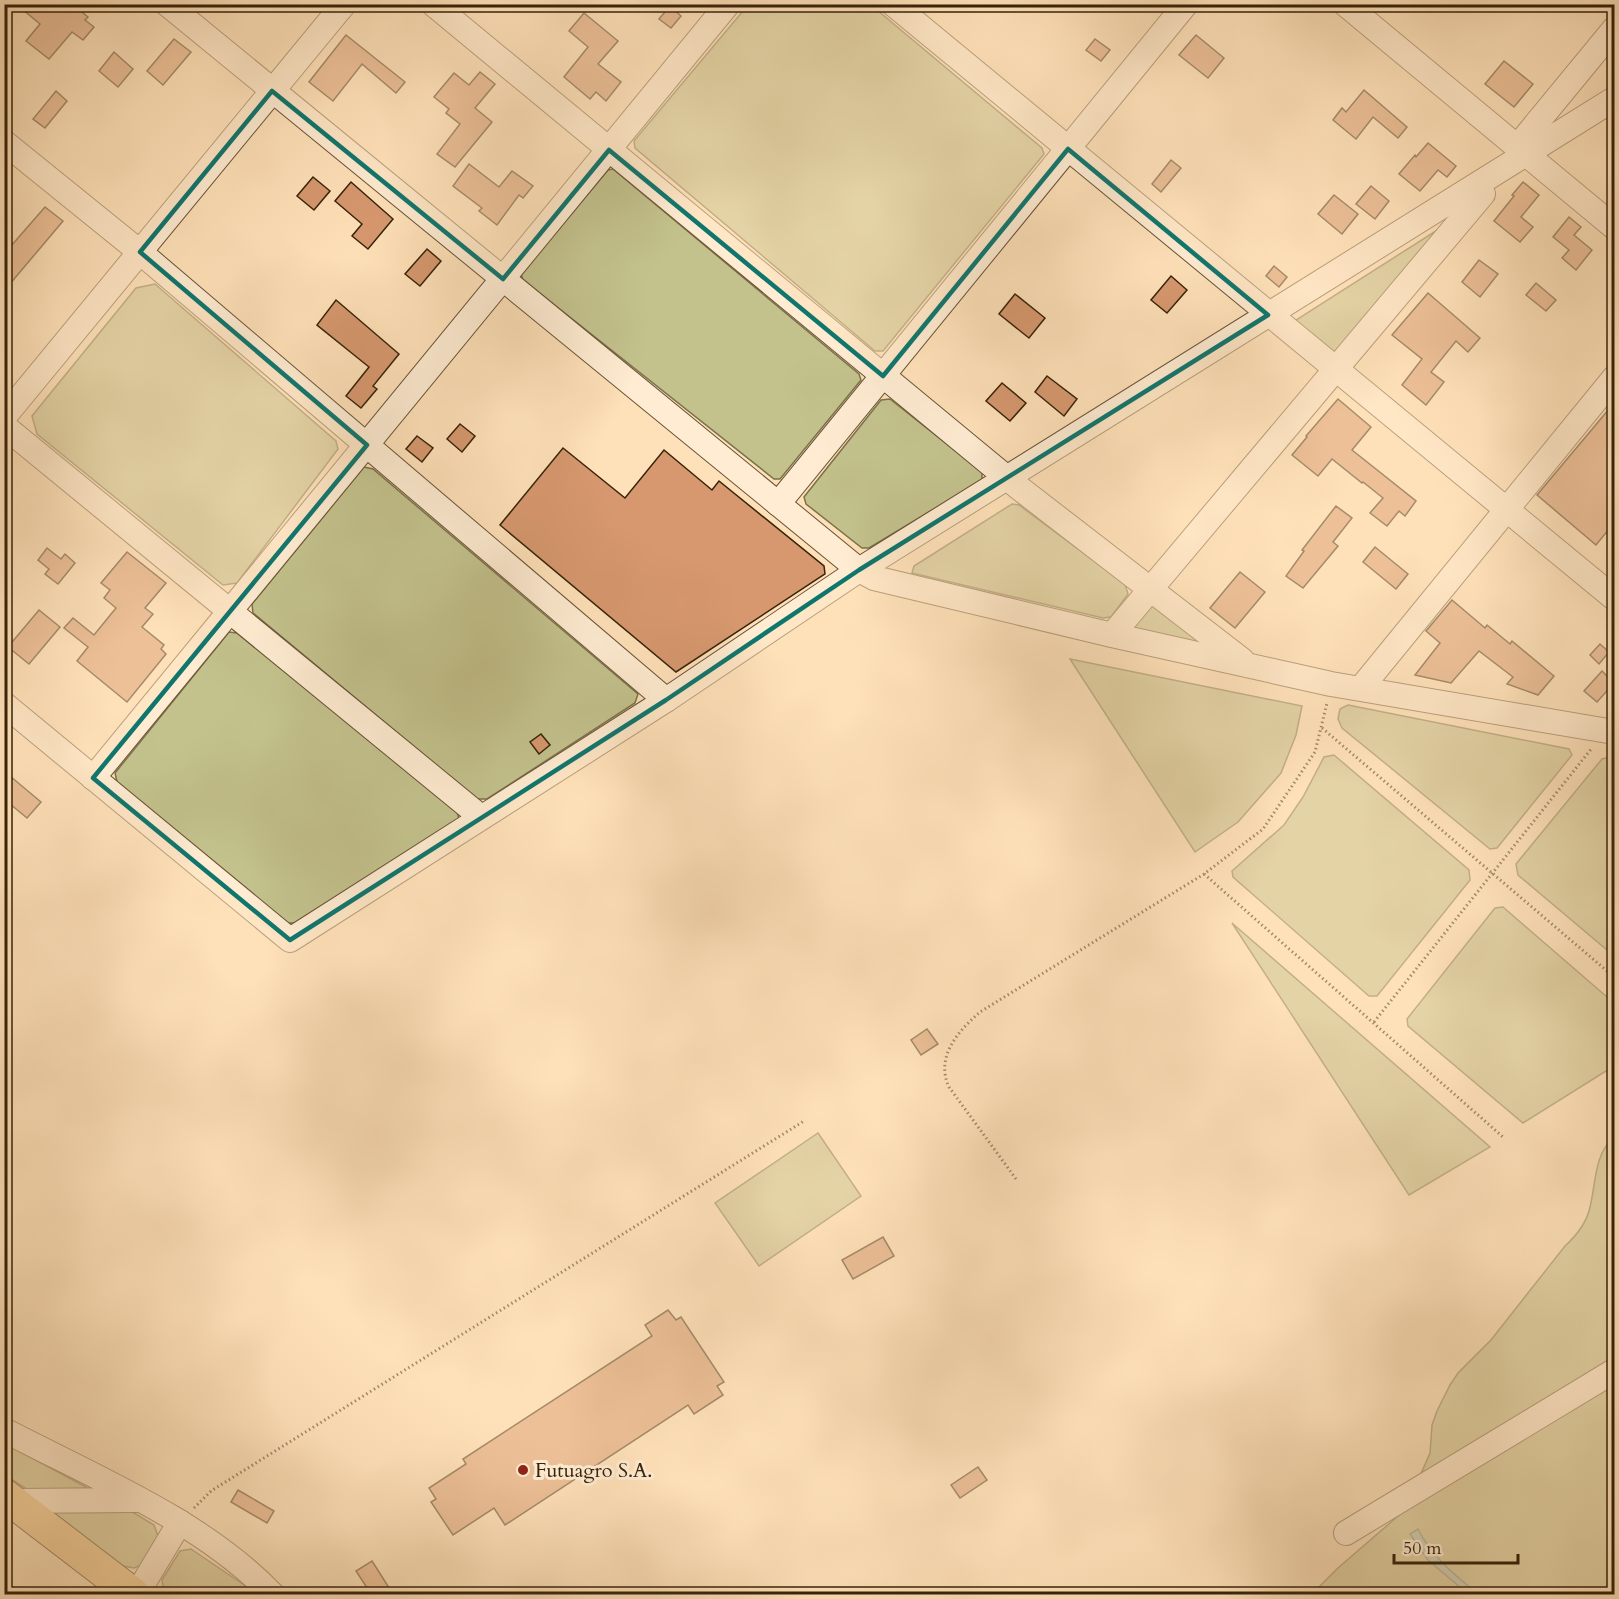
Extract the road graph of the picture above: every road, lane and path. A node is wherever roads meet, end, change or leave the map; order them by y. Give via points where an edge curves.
1 (167, 4) edge
2 (344, 4) edge
3 (433, 4) edge
4 (728, 4) edge
5 (893, 4) edge
6 (1186, 4) edge
7 (1345, 4) edge
8 (1614, 29) edge
9 (272, 91) junction
10 (1614, 99) edge
11 (1614, 111) edge
12 (4, 142) edge
13 (1068, 149) junction
14 (609, 150) junction
15 (1526, 154) junction
16 (1483, 194) junction
17 (1614, 227) edge
18 (140, 252) junction
19 (503, 279) junction
20 (1273, 319) junction
21 (1335, 370) junction
22 (883, 376) junction
23 (1614, 378) edge
24 (4, 417) edge
25 (4, 426) edge
26 (367, 445) junction
27 (1012, 482) junction
28 (778, 504) junction
29 (1507, 510) junction
30 (866, 574) junction
31 (1150, 589) junction
32 (1614, 598) edge
33 (230, 611) junction
34 (1112, 635) junction
35 (1249, 665) junction
36 (1331, 684) junction
37 (1361, 688) junction
38 (666, 700) junction
39 (10, 712) edge
40 (1322, 728) junction
41 (1612, 728) edge
42 (93, 778) junction
43 (481, 817) junction
44 (1493, 873) junction
45 (1204, 874) junction
46 (1614, 976) edge
47 (1374, 1022) junction
48 (804, 1121) dead end
49 (1503, 1137) dead end
50 (1016, 1179) dead end
51 (1614, 1371) edge
52 (4, 1430) edge
53 (9, 1498) edge
54 (138, 1500) junction
55 (180, 1522) junction
56 (1346, 1533) dead end
57 (135, 1594) edge
58 (272, 1594) edge

1 - 9 street
2 - 9 street
3 - 14 street
4 - 14 street
5 - 13 street
6 - 13 street
7 - 15 street
8 - 15 street
9 - 18 street
9 - 19 street
10 - 15 street
11 - 15 street
12 - 18 street
13 - 20 street
13 - 22 street
14 - 19 street
14 - 22 street
15 - 16 street
15 - 17 street
15 - 20 street
16 - 20 street
16 - 21 street
18 - 24 street
18 - 26 street
19 - 26 street
19 - 28 street
20 - 21 street
20 - 27 street
21 - 29 street
21 - 31 street
22 - 27 street
22 - 28 street
23 - 29 street
25 - 33 street
26 - 33 street
26 - 38 street
27 - 30 street
27 - 31 street
28 - 30 street
29 - 32 street
29 - 37 street
30 - 34 street
30 - 38 street
31 - 34 street
31 - 35 street
33 - 42 street
33 - 43 street
34 - 35 street
35 - 36 street
36 - 37 street
36 - 40 path
37 - 41 street
38 - 43 street
39 - 42 street
40 - 44 path
40 - 45 path via 1315,752 1263,829
41 - 44 path
42 - 43 street via 290,940
44 - 46 path
44 - 47 path
45 - 47 path
45 - 50 path via 980,1012 952,1042 943,1075
47 - 49 path
48 - 55 path via 211,1491
51 - 56 street
52 - 54 street
53 - 54 street
53 - 57 main road
54 - 55 street
55 - 57 street
55 - 58 street via 258,1579

